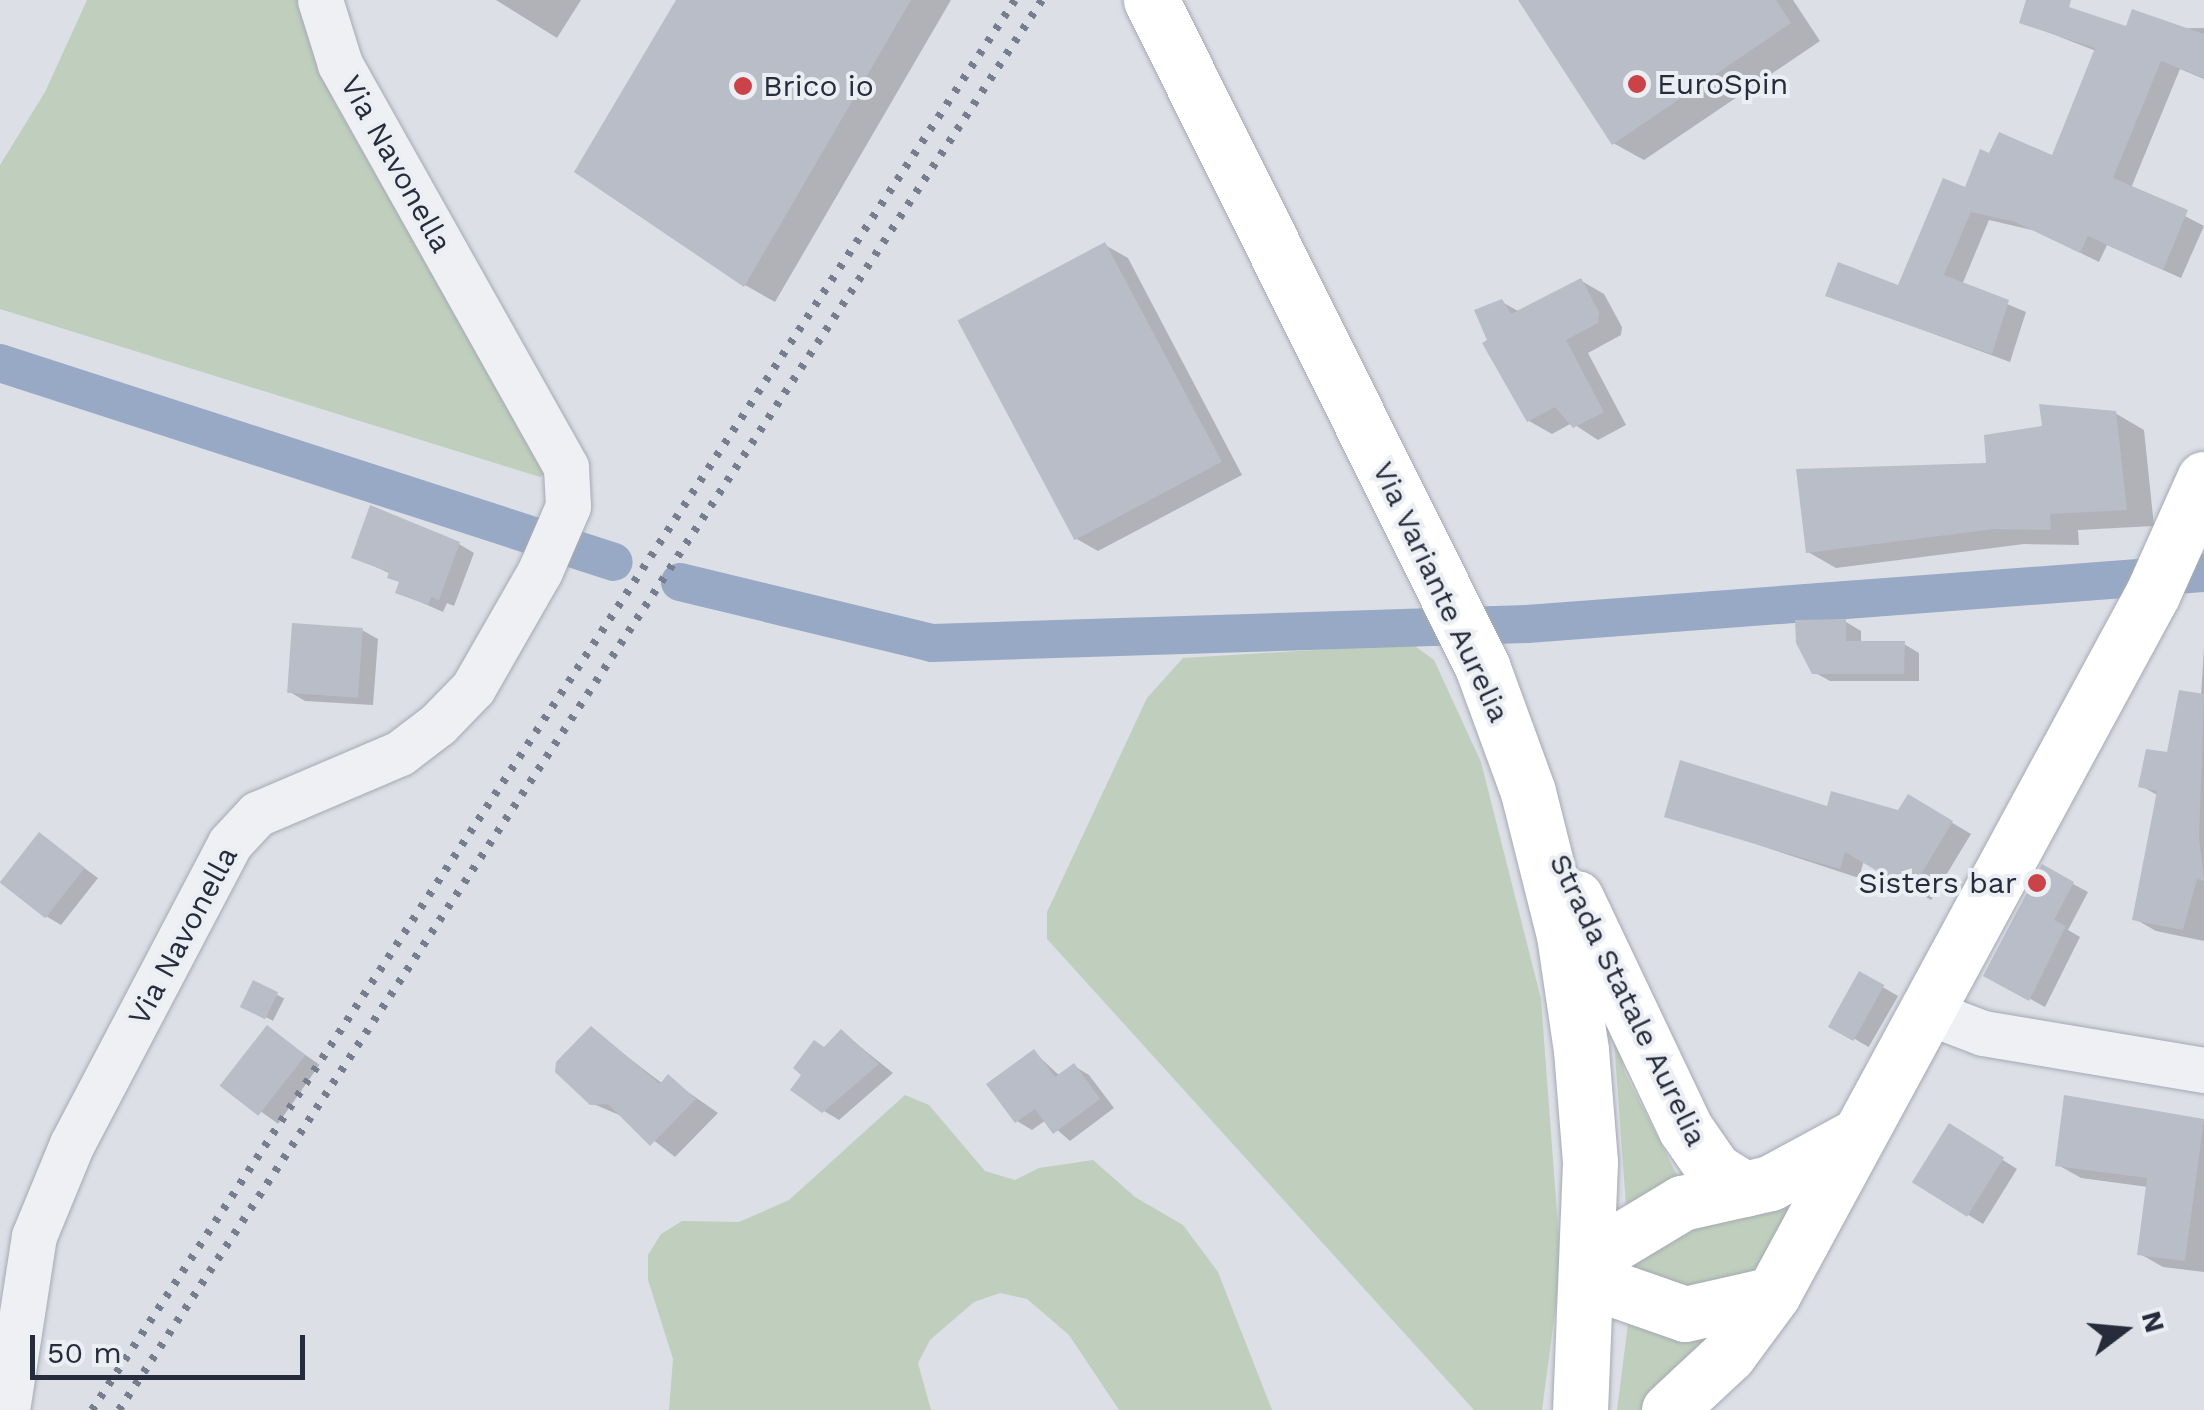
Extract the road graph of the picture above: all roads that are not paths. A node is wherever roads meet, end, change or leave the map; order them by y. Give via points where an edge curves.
1 (320, 0) edge
2 (1151, 0) edge
3 (2204, 479) edge
4 (1529, 796) junction
5 (1923, 1010) junction
6 (2204, 1070) edge
7 (1853, 1138) junction
8 (1745, 1189) junction
9 (1588, 1270) junction
10 (1773, 1294) junction
11 (1580, 1408) edge
12 (8, 1410) edge
13 (1669, 1410) edge

1 - 12 street, Via Navonella via 340,64 566,466 568,506 540,571 473,688 438,724 400,753 256,814 230,843 72,1144 34,1236
2 - 4 main road, Via Variante Aurelia via 1482,666
3 - 5 main road via 2162,575
4 - 8 main road, Strada Statale Aurelia via 1686,1128 1714,1170
4 - 9 main road, Via Variante Aurelia via 1564,934 1581,1050 1590,1162
5 - 6 street via 1983,1033
5 - 7 main road
7 - 8 main road via 1803,1171
7 - 10 main road
8 - 9 main road via 1682,1203
9 - 10 main road via 1684,1314
9 - 11 main road, Via Variante Aurelia
10 - 13 main road via 1728,1355

